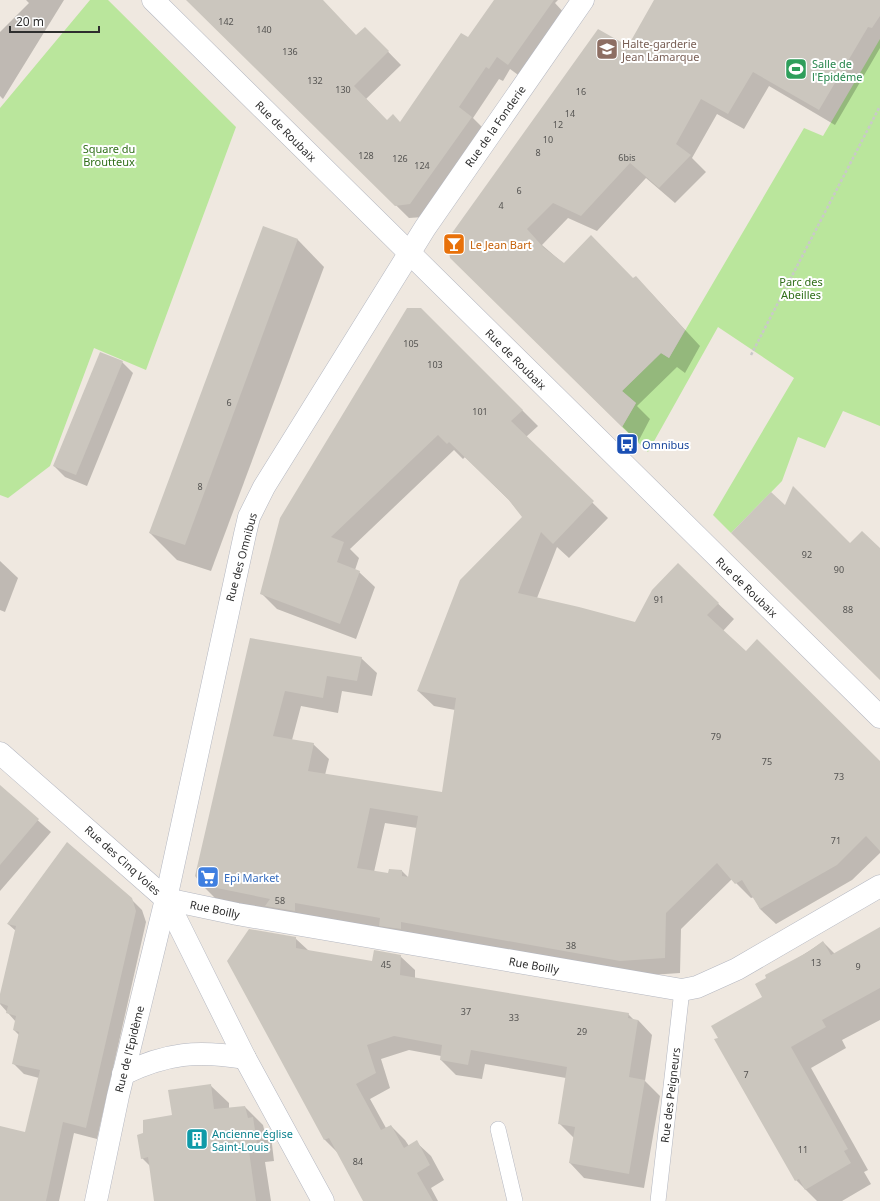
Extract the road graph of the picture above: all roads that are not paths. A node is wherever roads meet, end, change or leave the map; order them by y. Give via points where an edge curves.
1 (153, 0) edge
2 (583, 0) edge
3 (408, 253) junction
4 (880, 717) edge
5 (0, 753) edge
6 (880, 886) edge
7 (166, 899) junction
8 (682, 990) junction
9 (245, 1058) junction
10 (123, 1074) junction
11 (498, 1129) dead end
12 (96, 1201) edge
13 (323, 1201) edge
14 (515, 1201) edge
15 (658, 1201) edge

1 - 3 street, Rue de Roubaix
2 - 3 street, Rue de la Fonderie
3 - 4 street, Rue de Roubaix
3 - 7 street, Rue des Omnibus via 264,487 249,517
5 - 7 street, Rue des Cinq Voies
6 - 8 street, Rue Boilly via 731,972 697,987
7 - 8 street, Rue Boilly via 237,914
7 - 9 street, Rue des Cinq Voies
7 - 10 street, Rue de l'Epidème
8 - 15 lane, Rue des Peigneurs
9 - 10 street via 202,1053 186,1054 152,1062
9 - 13 street, Rue des Cinq Voies
10 - 12 street, Rue de l'Epidème
11 - 14 lane

